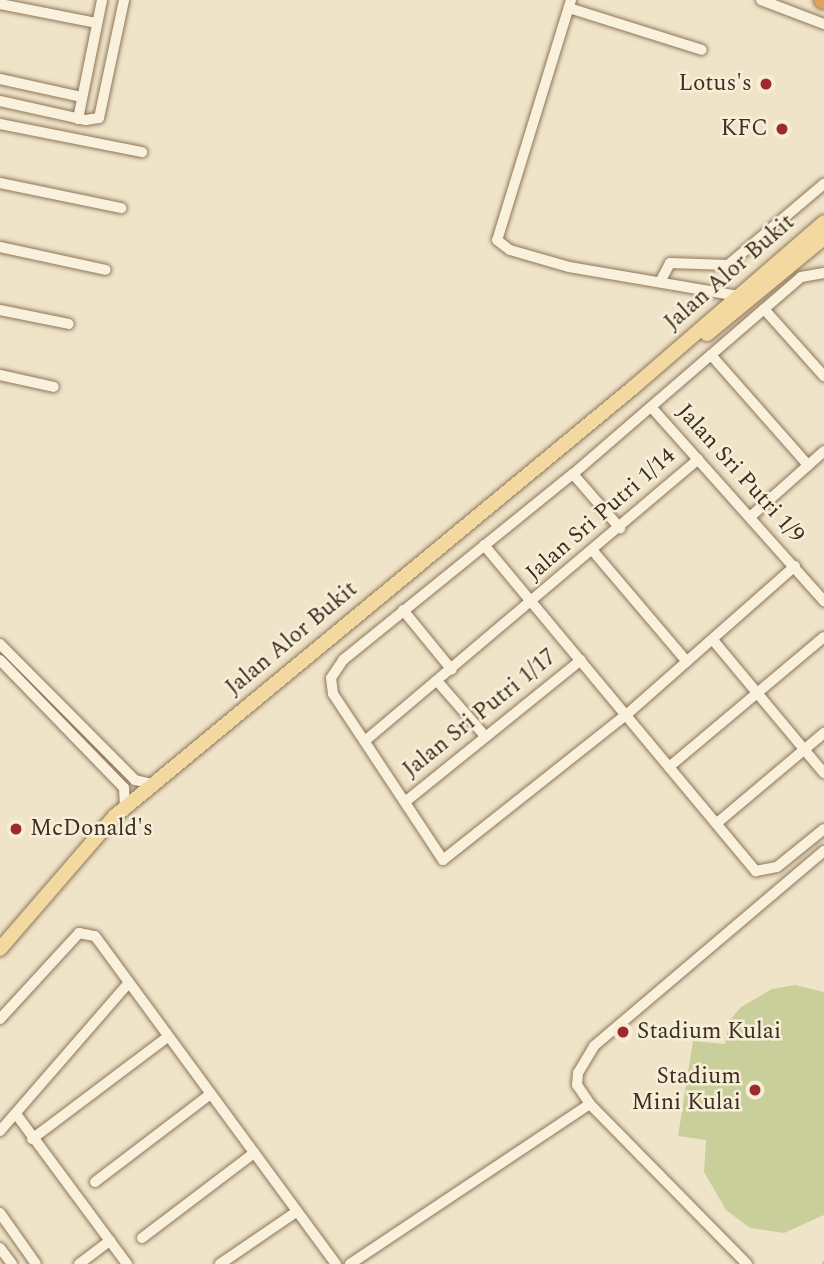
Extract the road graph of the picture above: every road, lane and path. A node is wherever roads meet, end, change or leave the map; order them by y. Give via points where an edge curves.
1 (102, 0) edge
2 (124, 0) edge
3 (761, 0) edge
4 (0, 4) edge
5 (570, 4) edge
6 (27, 5) edge
7 (97, 23) junction
8 (824, 23) edge
9 (702, 50) dead end
10 (0, 79) edge
11 (82, 97) junction
12 (1, 103) edge
13 (78, 119) junction
14 (0, 124) edge
15 (142, 152) dead end
16 (0, 183) edge
17 (824, 184) edge
18 (121, 208) dead end
19 (823, 229) edge
20 (0, 247) edge
21 (824, 251) edge
22 (802, 256) junction
23 (106, 270) dead end
24 (818, 273) edge
25 (660, 282) junction
26 (744, 297) junction
27 (764, 309) junction
28 (0, 310) edge
29 (69, 324) dead end
30 (711, 355) junction
31 (0, 375) edge
32 (824, 376) edge
33 (54, 387) dead end
34 (652, 408) junction
35 (824, 451) edge
36 (698, 459) junction
37 (808, 465) junction
38 (573, 474) junction
39 (750, 517) junction
40 (620, 528) junction
41 (484, 545) junction
42 (593, 551) junction
43 (795, 566) junction
44 (824, 601) edge
45 (532, 602) junction
46 (403, 610) junction
47 (824, 638) edge
48 (713, 640) junction
49 (0, 644) edge
50 (0, 660) edge
51 (581, 660) junction
52 (687, 662) junction
53 (452, 670) junction
54 (438, 681) junction
55 (759, 693) junction
56 (627, 714) junction
57 (824, 733) edge
58 (485, 736) junction
59 (366, 740) junction
60 (805, 749) junction
61 (669, 766) junction
62 (824, 773) edge
63 (153, 784) junction
64 (405, 802) junction
65 (124, 808) junction
66 (717, 823) junction
67 (824, 829) edge
68 (824, 851) edge
69 (0, 949) edge
70 (128, 985) junction
71 (0, 1019) edge
72 (166, 1038) junction
73 (208, 1096) junction
74 (590, 1104) junction
75 (16, 1114) junction
76 (0, 1131) edge
77 (32, 1139) junction
78 (254, 1153) junction
79 (95, 1182) dead end
80 (296, 1212) junction
81 (0, 1213) edge
82 (142, 1238) dead end
83 (110, 1241) junction
84 (0, 1248) edge
85 (12, 1264) edge
86 (36, 1264) edge
87 (79, 1264) edge
88 (127, 1264) edge
89 (220, 1264) edge
90 (336, 1264) edge
91 (350, 1264) edge
92 (747, 1264) edge

1 - 7 street
2 - 13 street via 102,112 94,120
3 - 8 street
4 - 6 street
5 - 9 street
5 - 25 street via 497,240 510,250 569,267
6 - 7 street
7 - 11 street
10 - 11 street
11 - 13 street
12 - 13 street
14 - 15 street
16 - 18 street
17 - 25 street via 728,265 670,263
19 - 22 main road, Jalan Alor Bukit
19 - 26 main road, Jalan Alor Bukit
20 - 23 street
21 - 22 main road
22 - 26 main road, Jalan Alor Bukit
24 - 27 street
25 - 26 street
26 - 63 main road, Jalan Alor Bukit
27 - 30 street
27 - 32 street
28 - 29 street
30 - 34 street
30 - 37 street
31 - 33 street
34 - 36 street, Jalan Sri Putri 1/9
34 - 38 street
35 - 37 street
36 - 39 street, Jalan Sri Putri 1/9
36 - 40 street, Jalan Sri Putri 1/14
37 - 39 street
38 - 40 street
38 - 41 street
39 - 43 street, Jalan Sri Putri 1/9
40 - 42 street, Jalan Sri Putri 1/14
41 - 45 street
41 - 46 street
42 - 45 street, Jalan Sri Putri 1/14
42 - 52 street
43 - 44 street, Jalan Sri Putri 1/9
43 - 48 street
45 - 51 street
45 - 53 street, Jalan Sri Putri 1/14
46 - 53 street
46 - 59 street via 334,668 331,678 333,694
47 - 55 street
48 - 52 street
48 - 55 street
49 - 63 street via 135,780
50 - 65 street via 124,788
51 - 56 street
51 - 58 street, Jalan Sri Putri 1/17
52 - 56 street
53 - 54 street, Jalan Sri Putri 1/14
54 - 58 street
54 - 59 street, Jalan Sri Putri 1/14
55 - 60 street
55 - 61 street
56 - 61 street
56 - 64 street via 443,860
57 - 60 street
58 - 64 street, Jalan Sri Putri 1/17
59 - 64 street
60 - 62 street
60 - 66 street
61 - 66 street
63 - 65 main road, Jalan Alor Bukit
65 - 69 main road, Jalan Alor Bukit via 72,860
66 - 67 street via 750,866 762,873
68 - 74 street via 594,1046 577,1079
70 - 71 street via 95,936 86,931 71,941
70 - 72 street
70 - 75 street
72 - 73 street
72 - 77 street
73 - 78 street
73 - 79 street
74 - 91 street
74 - 92 street
75 - 76 street
75 - 77 street
77 - 83 street
78 - 80 street
78 - 82 street
80 - 89 street
80 - 90 street
81 - 86 street
83 - 87 street
83 - 88 street
84 - 85 street

